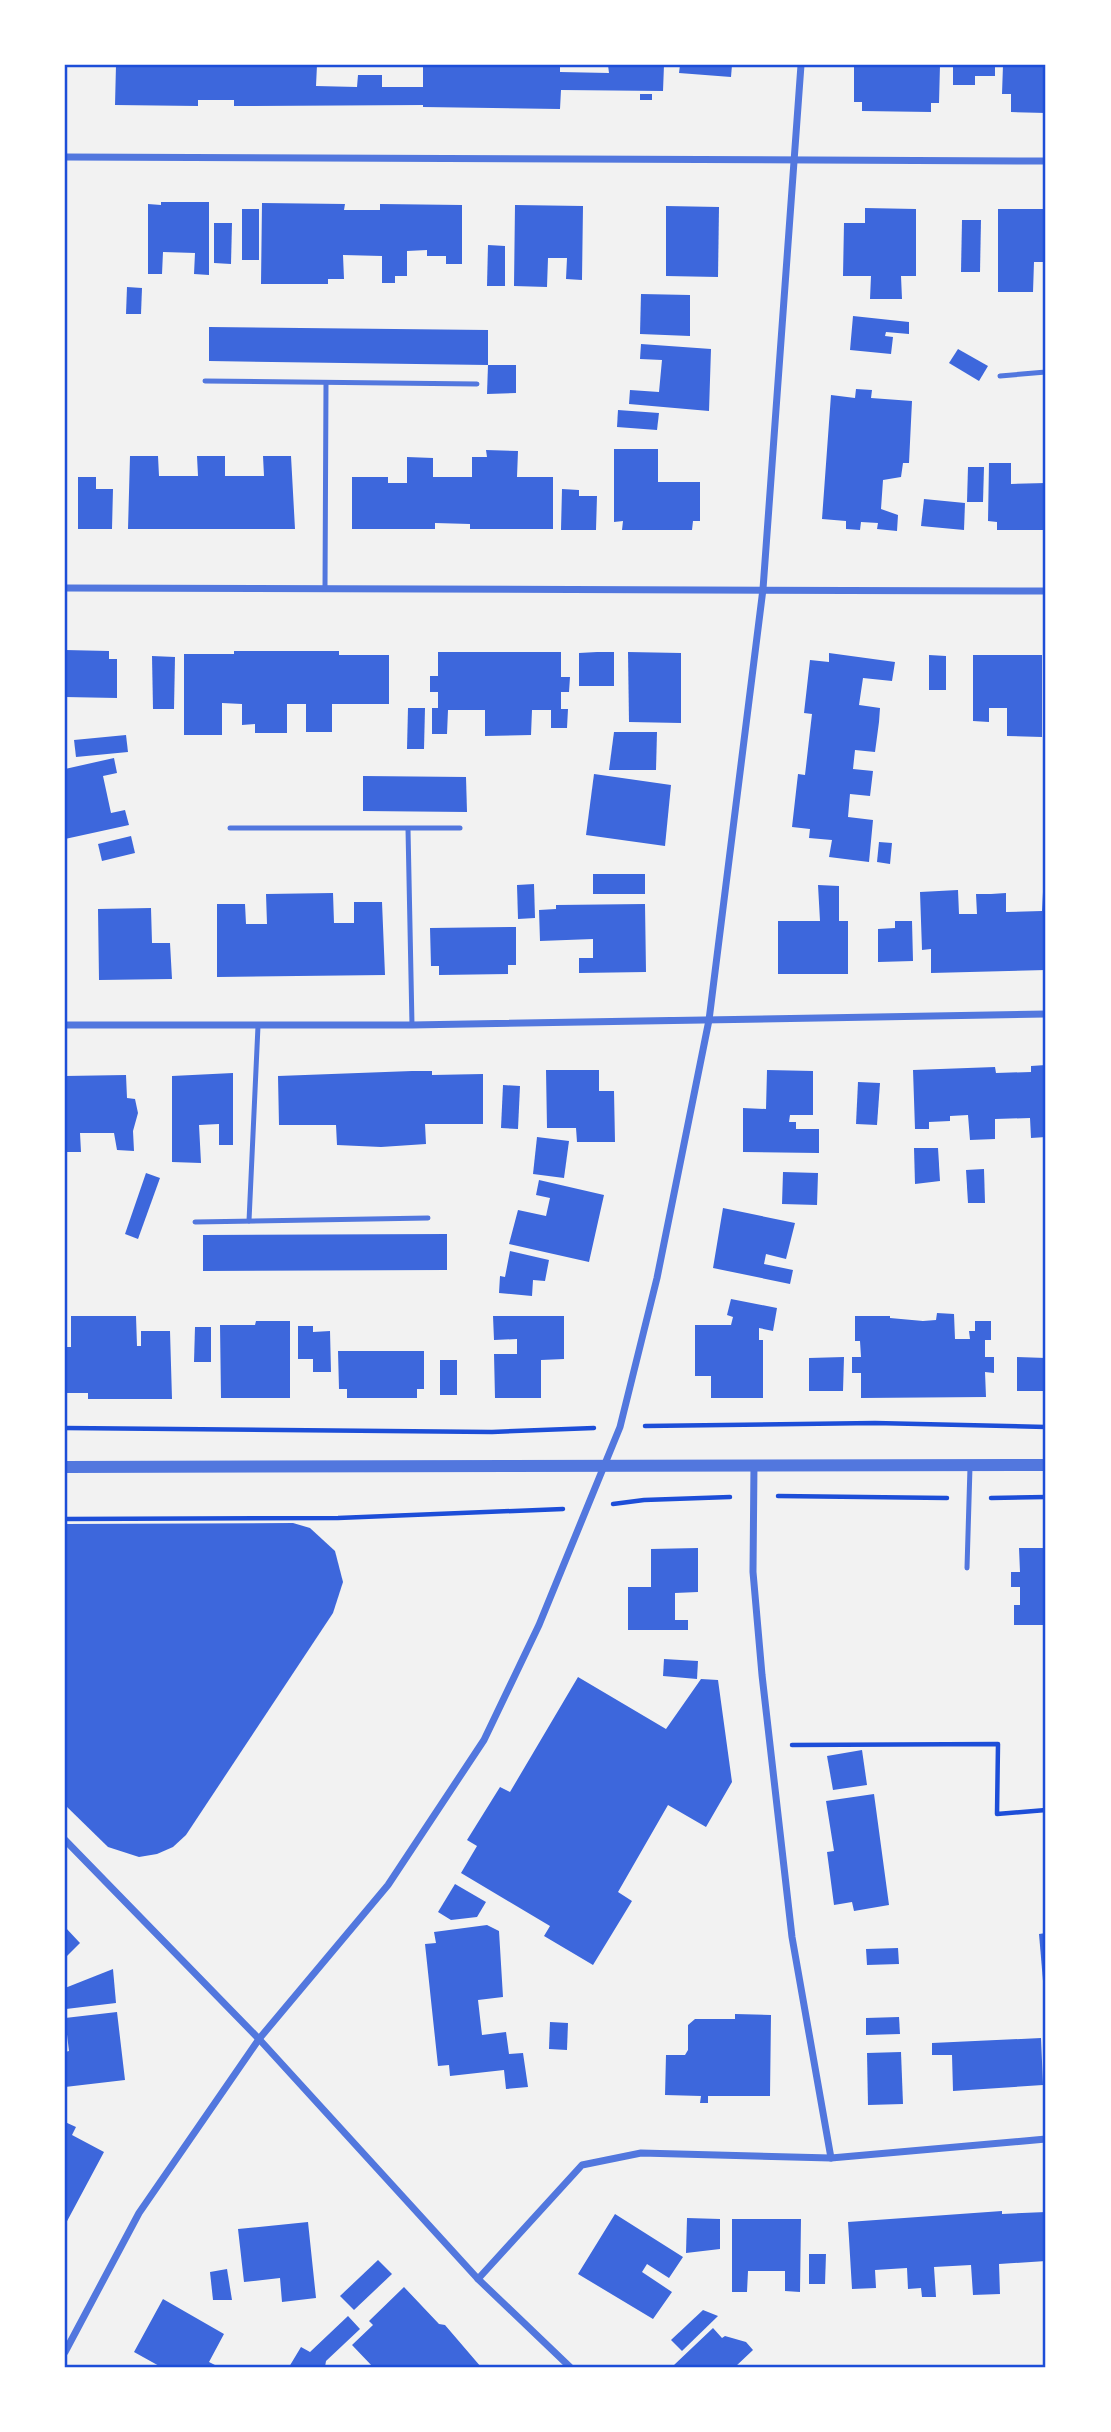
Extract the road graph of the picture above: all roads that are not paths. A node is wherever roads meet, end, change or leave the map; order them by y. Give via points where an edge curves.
1 (801, 65) edge
2 (65, 157) edge
3 (793, 159) junction
4 (1046, 161) edge
5 (1046, 372) edge
6 (1000, 376) dead end
7 (205, 381) dead end
8 (326, 383) junction
9 (477, 384) dead end
10 (65, 589) edge
11 (325, 589) junction
12 (763, 589) junction
13 (1046, 592) edge
14 (230, 828) dead end
15 (460, 828) dead end
16 (408, 829) junction
17 (1046, 1014) edge
18 (709, 1020) junction
19 (65, 1025) edge
20 (412, 1025) junction
21 (258, 1026) junction
22 (428, 1218) dead end
23 (249, 1221) junction
24 (195, 1222) dead end
25 (754, 1464) junction
26 (1046, 1465) edge
27 (65, 1467) edge
28 (606, 1467) junction
29 (970, 1467) junction
30 (967, 1568) dead end
31 (65, 1840) edge
32 (259, 2039) junction
33 (1046, 2139) edge
34 (831, 2158) junction
35 (478, 2279) junction
36 (65, 2352) edge
37 (570, 2367) edge

1 - 3 street
2 - 3 street
3 - 4 street
3 - 12 street
5 - 6 lane
7 - 8 lane
8 - 9 lane
8 - 11 lane
10 - 11 street
11 - 12 street
12 - 13 street
12 - 18 street
14 - 16 lane
15 - 16 lane
16 - 20 lane
17 - 18 street
18 - 20 street
18 - 28 street via 657,1278
19 - 21 street
20 - 21 street
21 - 23 lane
22 - 23 lane
23 - 24 lane
25 - 28 street
25 - 29 street
25 - 34 street via 753,1572 770,1745 792,1937
26 - 29 street
27 - 28 street
28 - 32 street via 484,1740 388,1885
29 - 30 lane
31 - 32 street
32 - 35 street
32 - 36 street via 139,2213
33 - 34 street
34 - 35 street via 641,2153 582,2165
35 - 37 street

